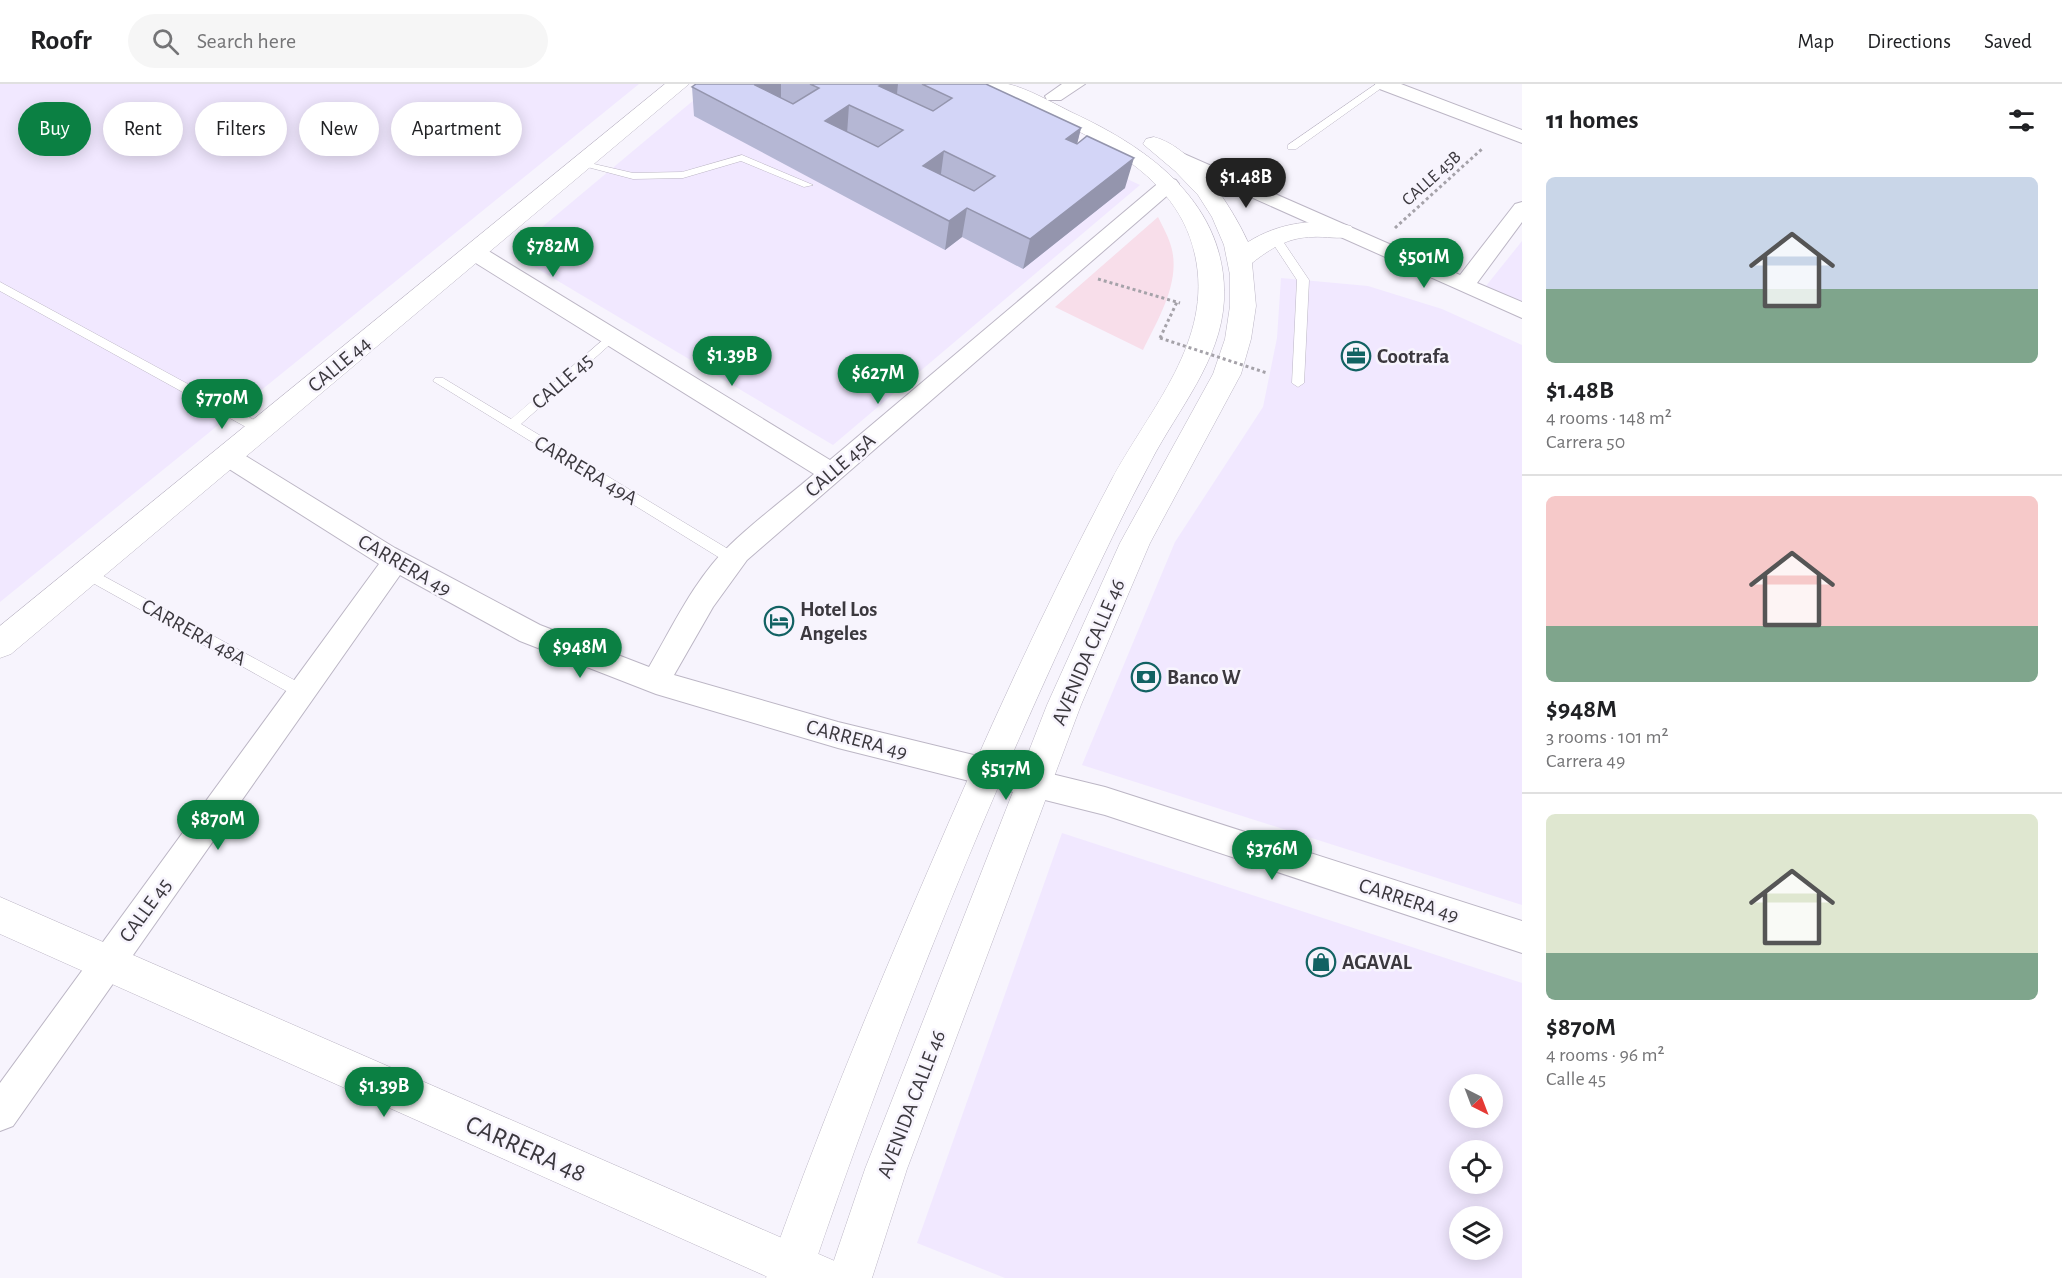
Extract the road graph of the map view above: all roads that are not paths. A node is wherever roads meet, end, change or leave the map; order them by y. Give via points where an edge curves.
1 (678, 84) edge
2 (990, 84) edge
3 (1028, 84) edge
4 (1076, 84) edge
5 (1383, 84) edge
6 (1054, 96) junction
7 (1522, 137) edge
8 (1292, 147) dead end
9 (1166, 152) junction
10 (581, 164) junction
11 (808, 184) dead end
12 (1168, 184) junction
13 (1522, 208) edge
14 (1342, 231) junction
15 (1274, 236) junction
16 (474, 252) junction
17 (1240, 260) junction
18 (1464, 285) junction
19 (0, 286) edge
20 (1522, 311) edge
21 (611, 337) junction
22 (439, 381) dead end
23 (1298, 383) dead end
24 (512, 425) junction
25 (260, 429) junction
26 (227, 456) junction
27 (831, 473) junction
28 (733, 559) junction
29 (396, 561) junction
30 (87, 573) junction
31 (0, 645) edge
32 (656, 682) junction
33 (302, 692) junction
34 (988, 772) junction
35 (1034, 784) junction
36 (0, 915) edge
37 (1522, 937) edge
38 (108, 963) junction
39 (0, 1113) edge
40 (800, 1274) edge
41 (850, 1278) edge

1 - 10 main road, CALLE 44
2 - 12 main road, AVENIDA CALLE 46 via 1111,140
3 - 6 main road, AVENIDA CALLE 46
4 - 6 street
5 - 7 street
5 - 8 lane
6 - 9 main road, AVENIDA CALLE 46 via 1122,126
9 - 14 street
9 - 17 main road, AVENIDA CALLE 46 via 1210,196 1228,223
10 - 11 lane via 633,176 683,175 742,158
10 - 16 main road, CALLE 44
12 - 27 street, CALLE 45A
12 - 34 main road, AVENIDA CALLE 46 via 1184,202 1204,239 1212,284 1206,332 1195,362 1116,498
13 - 18 street
14 - 15 main road via 1302,229
14 - 18 street
15 - 17 main road
15 - 23 lane via 1303,280
16 - 21 street
16 - 25 main road, CALLE 44
17 - 35 main road, AVENIDA CALLE 46 via 1245,301 1243,325 1230,366 1112,592
18 - 20 street
19 - 25 lane
21 - 24 lane, CALLE 45
21 - 27 street
22 - 24 lane, CARRERA 49A
24 - 28 lane, CARRERA 49A
25 - 26 main road, CALLE 44
26 - 29 street, CARRERA 49
26 - 30 main road, CALLE 44
27 - 28 street, CALLE 45A
28 - 32 street, CALLE 45A via 700,600
29 - 32 street, CARRERA 49 via 530,633
29 - 33 street, CALLE 45
30 - 31 main road, CALLE 44
30 - 33 lane, CARRERA 48A
32 - 34 street, CARRERA 49 via 838,735
33 - 38 street, CALLE 45
34 - 35 street, CARRERA 49
34 - 40 main road, AVENIDA CALLE 46 via 863,1071
35 - 37 street, CARRERA 49 via 1114,804
35 - 41 main road, AVENIDA CALLE 46 via 886,1169
36 - 38 main road, CARRERA 48
38 - 39 street, CALLE 45
38 - 40 main road, CARRERA 48

